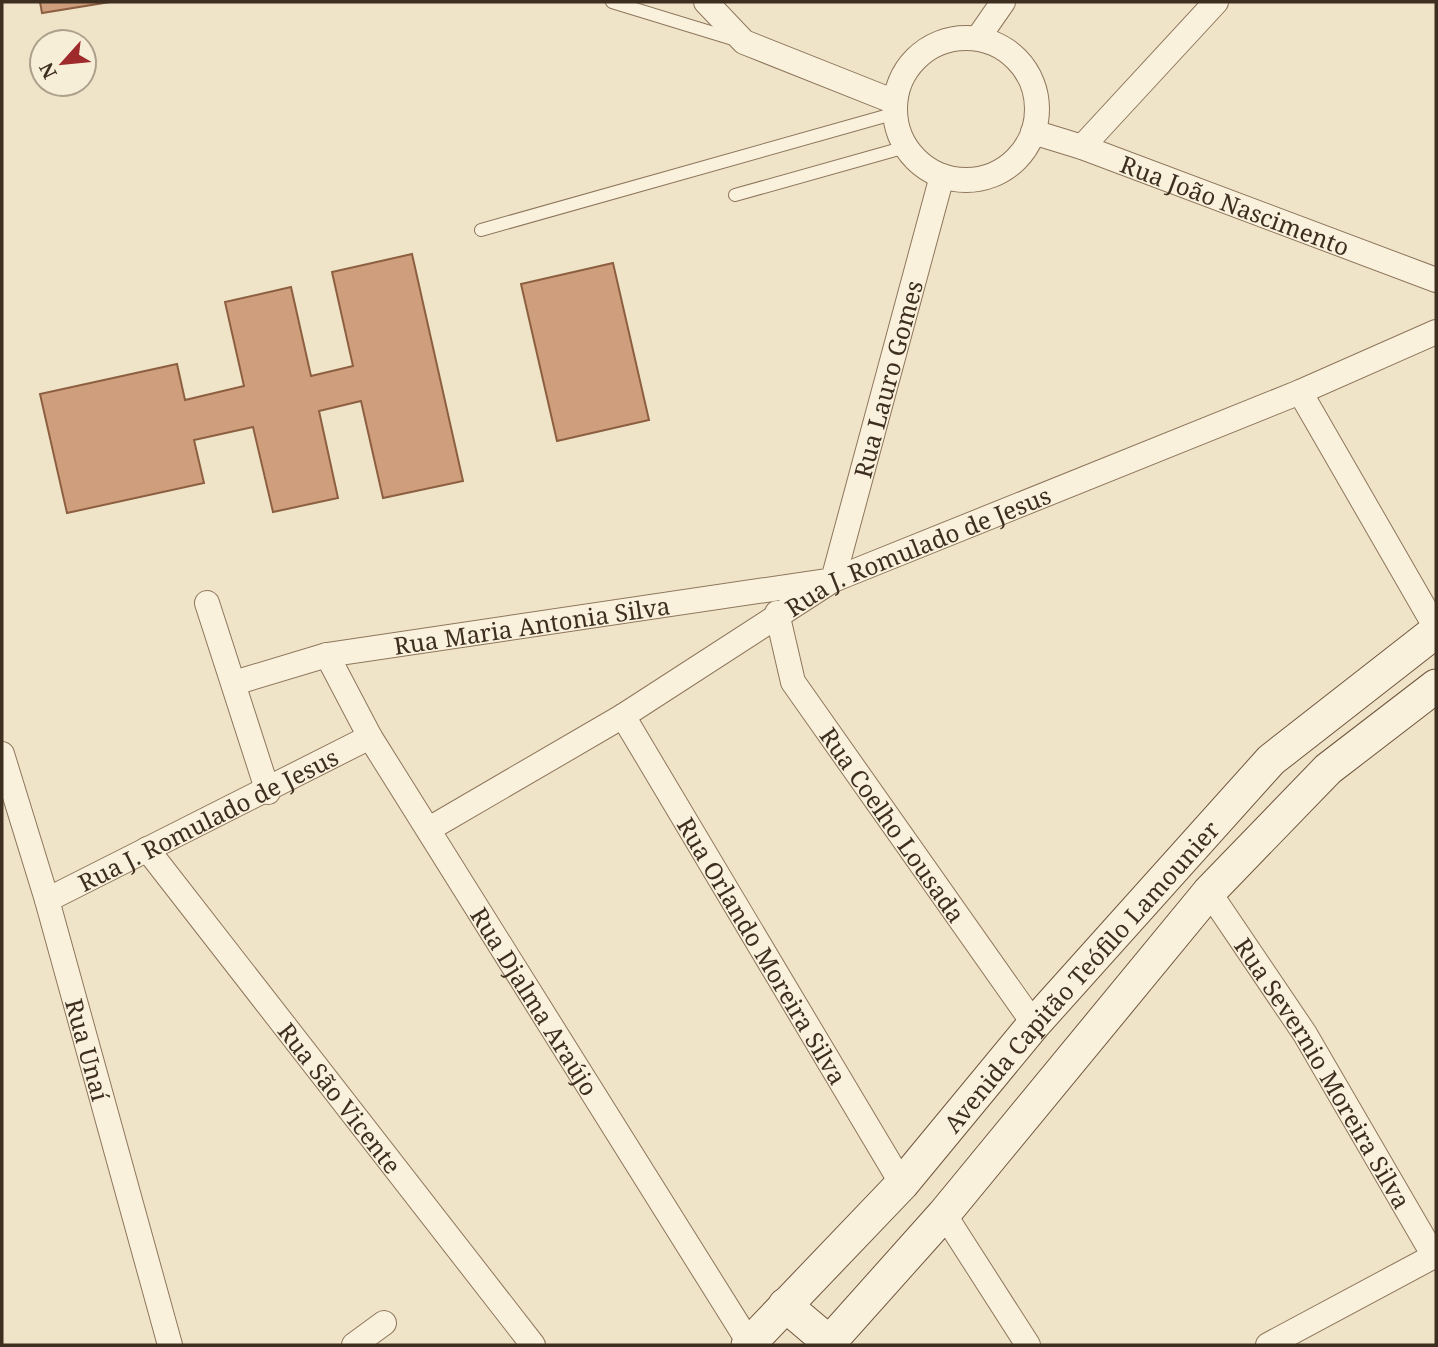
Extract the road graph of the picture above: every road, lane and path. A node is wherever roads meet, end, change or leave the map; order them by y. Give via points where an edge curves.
1 (612, 2) edge
2 (706, 2) edge
3 (1003, 2) edge
4 (1216, 2) edge
5 (978, 38) junction
6 (744, 42) junction
7 (895, 108) junction
8 (1033, 132) junction
9 (906, 147) junction
10 (1082, 147) junction
11 (942, 176) junction
12 (735, 195) dead end
13 (481, 230) dead end
14 (1436, 280) edge
15 (1436, 332) edge
16 (1300, 392) junction
17 (833, 580) junction
18 (207, 603) dead end
19 (777, 613) junction
20 (1436, 629) edge
21 (327, 655) junction
22 (233, 683) junction
23 (1436, 686) edge
24 (622, 716) junction
25 (370, 737) junction
26 (2, 754) edge
27 (268, 792) junction
28 (429, 829) junction
29 (147, 849) junction
30 (1209, 892) junction
31 (47, 900) junction
32 (1034, 1024) junction
33 (901, 1184) junction
34 (944, 1214) junction
35 (1435, 1256) edge
36 (785, 1305) junction
37 (384, 1323) dead end
38 (829, 1344) edge
39 (170, 1345) edge
40 (354, 1345) edge
41 (533, 1345) edge
42 (749, 1345) edge
43 (1028, 1345) edge
44 (1268, 1345) edge

1 - 6 lane
2 - 6 street
3 - 5 street
4 - 10 street
5 - 7 street via 943,41 914,59 901,79
5 - 8 street via 1001,46 1020,62 1033,84 1037,108
6 - 7 street
7 - 9 street via 896,125
7 - 13 lane
8 - 10 street, Rua João Nascimento
8 - 11 street via 1023,152 1007,168 964,180
9 - 11 street
9 - 12 lane
10 - 14 street, Rua João Nascimento
11 - 17 street, Rua Lauro Gomes
15 - 16 street, Rua J. Romulado de Jesus
16 - 17 street, Rua J. Romulado de Jesus
16 - 20 street
17 - 19 street, Rua J. Romulado de Jesus
17 - 21 street, Rua Maria Antonia Silva
18 - 22 street
19 - 24 street, Rua J. Romulado de Jesus
19 - 32 street, Rua Coelho Lousada via 793,682
20 - 32 main road, Avenida Capitão Teófilo Lamounier via 1271,760
21 - 22 street, Rua Maria Antonia Silva
21 - 25 street, Rua Djalma Araújo
22 - 27 street
23 - 30 main road, Avenida Capitão Teófilo Lamounier via 1328,769
24 - 28 street, Rua J. Romulado de Jesus
24 - 33 street, Rua Orlando Moreira Silva
25 - 27 street, Rua J. Romulado de Jesus
25 - 28 street, Rua Djalma Araújo
26 - 31 street, Rua Unaí
27 - 29 street, Rua J. Romulado de Jesus
28 - 42 street, Rua Djalma Araújo
29 - 31 street, Rua J. Romulado de Jesus
29 - 41 street, Rua São Vicente
30 - 34 main road, Avenida Capitão Teófilo Lamounier
30 - 35 street, Rua Severnio Moreira Silva via 1305,1034
31 - 39 street, Rua Unaí
32 - 33 main road, Avenida Capitão Teófilo Lamounier
33 - 36 main road, Avenida Capitão Teófilo Lamounier
34 - 38 main road, Avenida Capitão Teófilo Lamounier
34 - 43 street
35 - 44 street
36 - 38 main road
36 - 42 main road, Avenida Capitão Teófilo Lamounier
37 - 40 street

